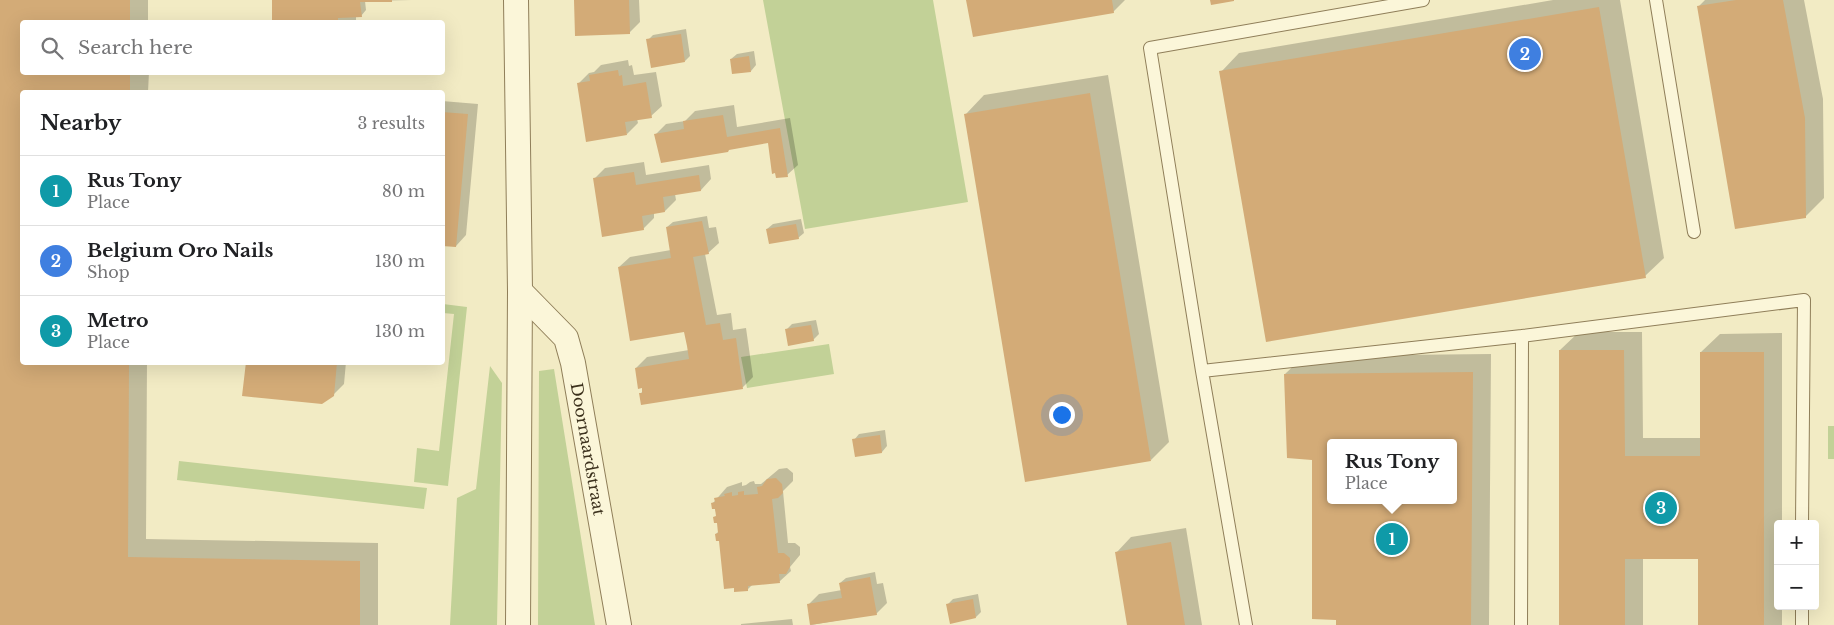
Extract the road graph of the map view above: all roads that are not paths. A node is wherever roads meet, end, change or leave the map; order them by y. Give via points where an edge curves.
1 (516, 0) edge
2 (1422, 0) edge
3 (1656, 0) edge
4 (1694, 232) dead end
5 (520, 291) junction
6 (1522, 336) junction
7 (1202, 372) junction
8 (1802, 520) edge
9 (1802, 610) edge
10 (518, 625) edge
11 (619, 625) edge
12 (1246, 625) edge
13 (1521, 625) edge
14 (1802, 625) edge

1 - 5 street
2 - 7 lane via 1150,48
3 - 4 lane
5 - 10 street
5 - 11 street, Doornaardstraat via 566,338
6 - 7 lane
6 - 8 lane via 1804,300
6 - 13 lane
7 - 12 lane
9 - 14 lane

